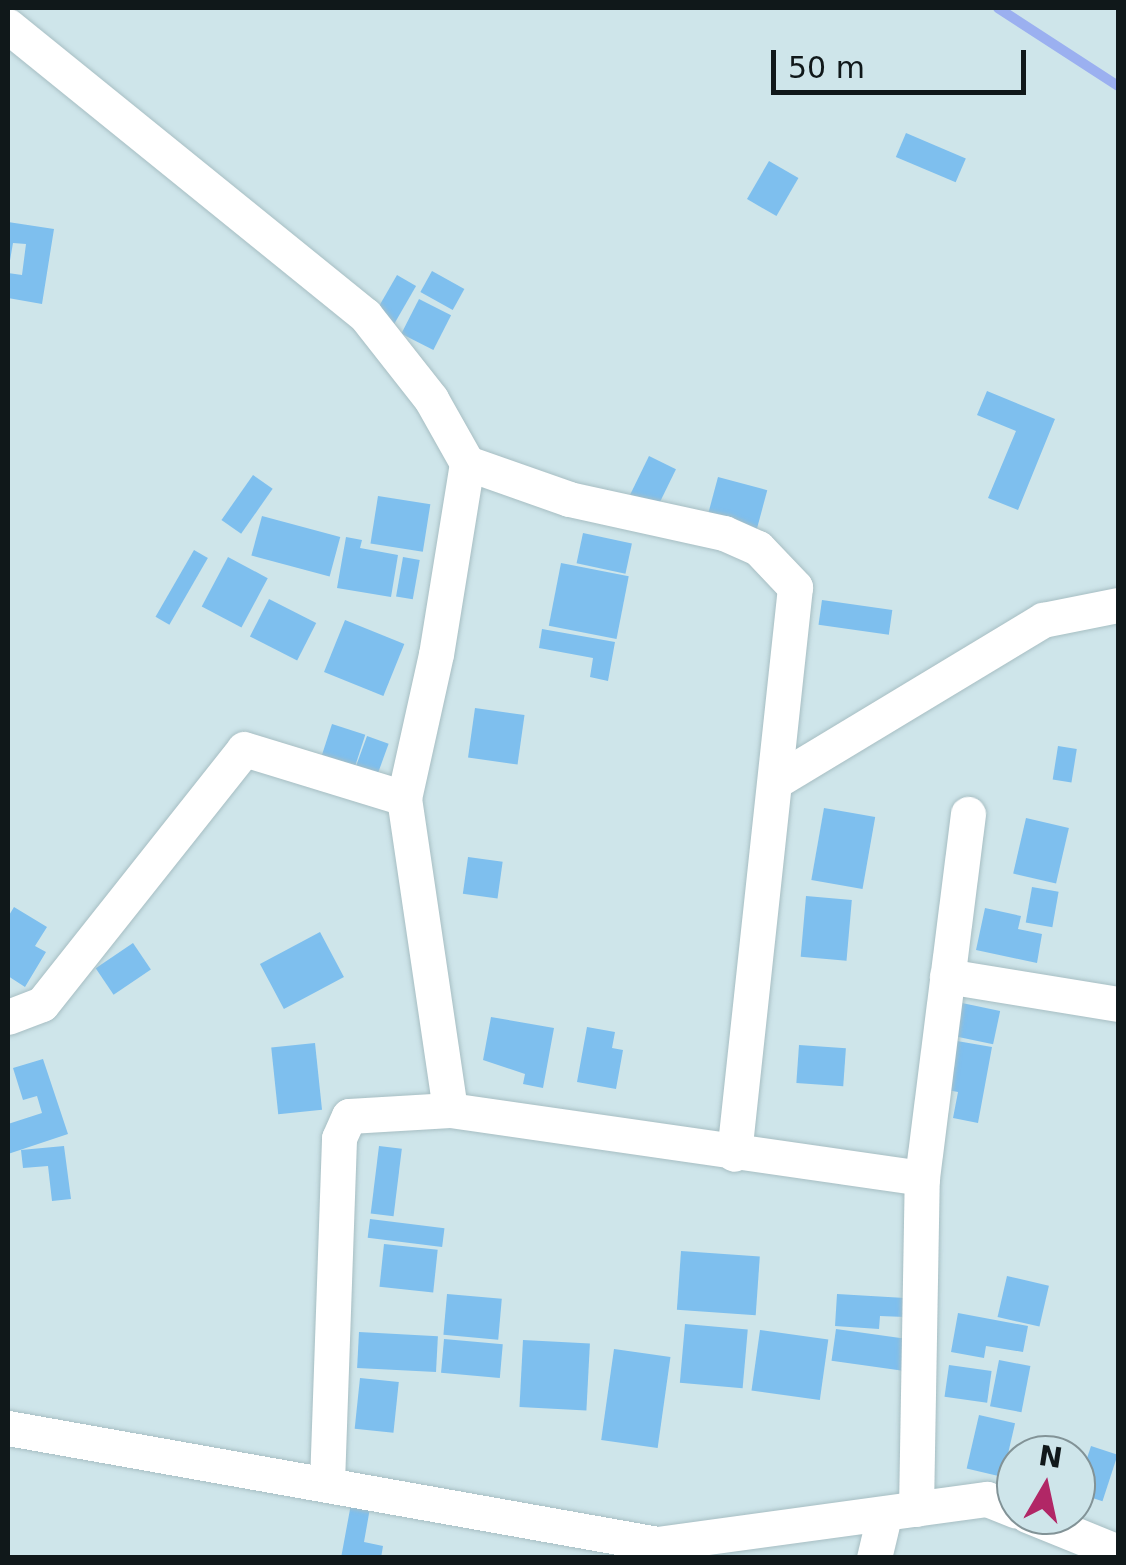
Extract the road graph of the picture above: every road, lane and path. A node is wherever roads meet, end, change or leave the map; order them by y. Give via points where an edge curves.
1 (8, 26) edge
2 (467, 463) junction
3 (1118, 605) edge
4 (776, 780) junction
5 (404, 798) junction
6 (968, 814) dead end
7 (947, 976) junction
8 (1118, 1004) edge
9 (8, 1017) edge
10 (450, 1110) junction
11 (734, 1154) junction
12 (922, 1178) junction
13 (8, 1428) edge
14 (327, 1483) junction
15 (996, 1502) edge
16 (900, 1513) junction
17 (1076, 1535) edge
18 (656, 1551) edge
19 (1118, 1552) edge
20 (874, 1558) edge

1 - 2 street via 366,315 432,399
2 - 4 street via 569,498 724,533 779,566 794,587 794,620
2 - 5 street
3 - 4 street via 1043,620
4 - 11 street
5 - 9 street via 244,749 42,1004
5 - 10 street
6 - 7 street
7 - 8 street
7 - 12 street
10 - 11 street
10 - 14 street via 349,1116 339,1138
11 - 12 street
12 - 16 street
13 - 14 street
14 - 18 street
15 - 16 street
16 - 18 street
16 - 20 street
17 - 19 street

